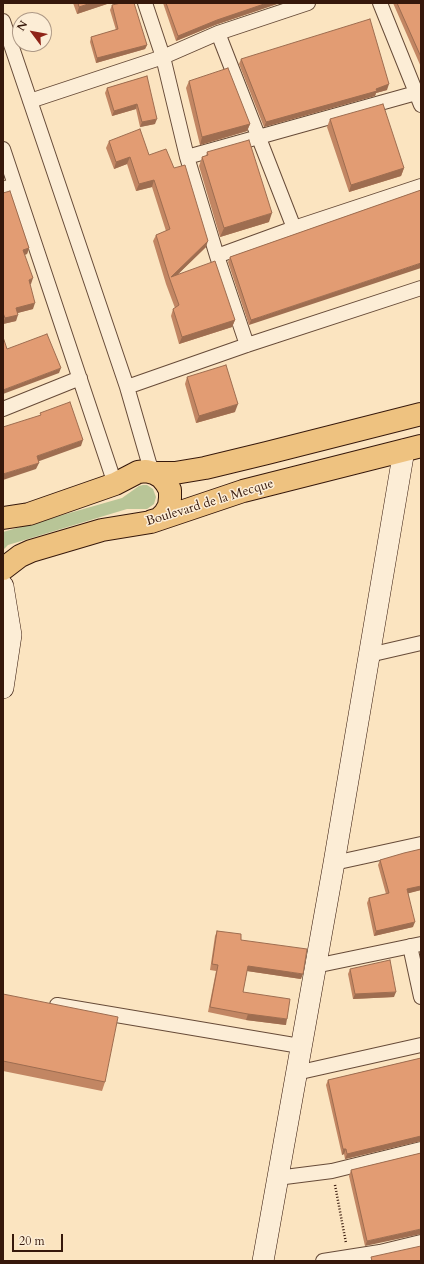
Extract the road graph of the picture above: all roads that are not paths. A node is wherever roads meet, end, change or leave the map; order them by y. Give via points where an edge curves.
1 (145, 3) edge
2 (308, 3) edge
3 (380, 3) edge
4 (3, 21) edge
5 (218, 34) junction
6 (163, 57) junction
7 (418, 99) edge
8 (30, 101) junction
9 (259, 136) junction
10 (3, 149) edge
11 (187, 157) junction
12 (421, 186) edge
13 (9, 187) edge
14 (294, 228) junction
15 (217, 256) junction
16 (421, 288) edge
17 (247, 346) junction
18 (80, 378) junction
19 (127, 387) junction
20 (3, 409) edge
21 (421, 414) edge
22 (413, 448) edge
23 (154, 473) junction
24 (115, 484) junction
25 (3, 518) edge
26 (151, 522) junction
27 (3, 569) edge
28 (3, 586) edge
29 (421, 643) edge
30 (369, 655) junction
31 (3, 688) edge
32 (421, 844) edge
33 (334, 863) junction
34 (415, 945) edge
35 (315, 966) junction
36 (421, 997) edge
37 (42, 1003) edge
38 (421, 1045) edge
39 (300, 1046) junction
40 (296, 1073) junction
41 (421, 1149) edge
42 (277, 1178) junction
43 (421, 1242) edge
44 (381, 1256) edge
45 (263, 1261) edge
46 (323, 1261) edge

1 - 6 street
2 - 5 street
3 - 7 street
4 - 8 street
5 - 6 street
5 - 9 street
6 - 8 street
6 - 11 street
7 - 9 street
8 - 19 street
9 - 11 street
9 - 14 street
10 - 13 street
11 - 15 street
12 - 14 street
13 - 18 street
14 - 15 street
15 - 17 street
16 - 17 street
17 - 19 street
18 - 20 street
18 - 24 street
19 - 23 street via 148,463
21 - 23 main road via 205,468 175,473
22 - 26 main road, Boulevard de la Mecque via 243,491
22 - 30 street
23 - 24 main road via 138,472
23 - 26 main road via 166,483 170,490 170,498 165,513
24 - 25 main road via 29,514
26 - 27 main road, Boulevard de la Mecque via 102,530 31,551
28 - 31 street via 11,635
29 - 30 street
30 - 33 street
32 - 33 street
33 - 35 street
34 - 35 street
34 - 36 street
35 - 39 street
37 - 39 street
38 - 40 street
39 - 40 street
40 - 42 street
41 - 42 street via 332,1171
42 - 45 street
43 - 44 street
44 - 46 street

